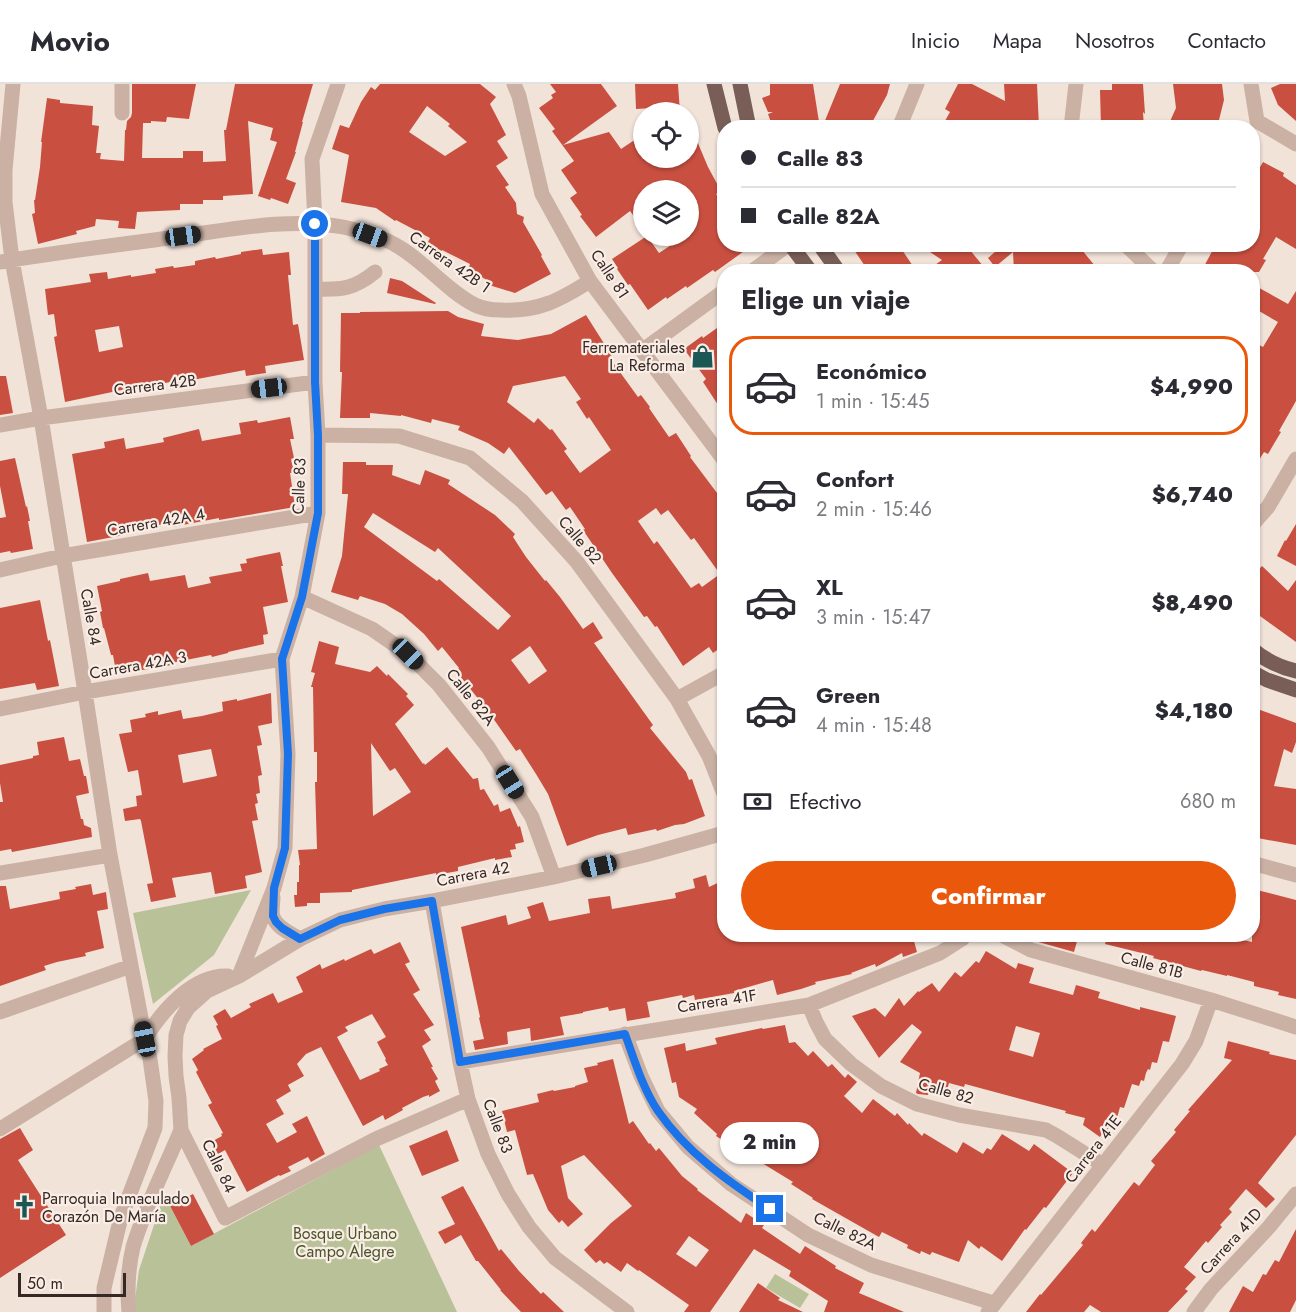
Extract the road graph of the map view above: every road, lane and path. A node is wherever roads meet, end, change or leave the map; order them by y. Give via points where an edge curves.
1 (13, 84) edge
2 (122, 84) edge
3 (338, 84) edge
4 (514, 84) edge
5 (714, 84) edge
6 (740, 84) edge
7 (917, 84) edge
8 (1076, 84) edge
9 (1251, 84) edge
10 (122, 113) dead end
11 (723, 120) edge
12 (747, 120) edge
13 (902, 120) edge
14 (1072, 120) edge
15 (1255, 120) edge
16 (1260, 127) edge
17 (1296, 144) edge
18 (315, 224) junction
19 (778, 252) edge
20 (795, 252) edge
21 (1133, 252) edge
22 (6, 261) edge
23 (762, 264) edge
24 (805, 264) edge
25 (1146, 264) edge
26 (375, 272) dead end
27 (590, 281) junction
28 (315, 289) junction
29 (717, 296) edge
30 (643, 350) junction
31 (315, 382) junction
32 (41, 418) junction
33 (0, 425) edge
34 (318, 435) junction
35 (717, 450) edge
36 (1296, 459) edge
37 (318, 513) junction
38 (1260, 516) edge
39 (62, 556) junction
40 (0, 570) edge
41 (302, 597) junction
42 (1260, 656) edge
43 (282, 659) junction
44 (1296, 671) edge
45 (1260, 676) edge
46 (717, 677) edge
47 (1296, 690) edge
48 (85, 692) junction
49 (677, 699) junction
50 (0, 709) edge
51 (717, 776) edge
52 (717, 835) edge
53 (110, 855) junction
54 (1260, 865) edge
55 (0, 873) edge
56 (1296, 875) edge
57 (554, 877) junction
58 (274, 888) junction
59 (432, 901) junction
60 (300, 939) junction
61 (957, 942) edge
62 (1016, 942) edge
63 (131, 966) junction
64 (240, 976) junction
65 (1211, 1000) junction
66 (809, 1005) junction
67 (0, 1012) edge
68 (1296, 1027) edge
69 (625, 1034) junction
70 (176, 1035) joint
71 (145, 1039) junction
72 (460, 1062) junction
73 (468, 1099) junction
74 (155, 1128) junction
75 (0, 1129) edge
76 (181, 1130) junction
77 (1103, 1165) junction
78 (1296, 1194) edge
79 (991, 1308) edge
80 (104, 1312) edge
81 (129, 1312) edge
82 (627, 1312) edge
83 (1194, 1312) edge

1 - 22 street, Calle 84 via 5,170
2 - 10 street
3 - 18 street, Calle 83 via 312,159
4 - 27 street, Calle 81 via 542,194
5 - 11 main road
6 - 12 main road
7 - 13 street
8 - 14 street
9 - 15 street
16 - 17 street
18 - 22 street, Carrera 42B 1 via 271,225
18 - 27 street, Carrera 42B 1 via 344,227 400,248 481,308 535,309
18 - 28 street, Calle 83
19 - 23 street
20 - 24 main road
21 - 25 street
22 - 32 street, Calle 84
26 - 28 street via 349,288
27 - 30 street, Calle 81
28 - 31 street, Calle 83
29 - 30 street
30 - 35 street, Calle 81
31 - 32 street, Carrera 42B
31 - 34 street, Calle 83
32 - 33 street, Carrera 42B
32 - 39 street, Calle 84
34 - 37 street, Calle 83
34 - 49 street, Calle 82 via 399,436 470,458 522,501 577,562
36 - 38 street
37 - 39 street, Carrera 42A 4
37 - 41 street, Calle 83
39 - 40 street, Carrera 42A 4
39 - 48 street, Calle 84
41 - 43 street, Calle 83
41 - 57 street, Calle 82A via 372,629 408,654 440,685 488,747 532,817
42 - 44 main road
43 - 48 street, Carrera 42A 3
43 - 58 street, Calle 83 via 288,754 285,848
45 - 47 main road
46 - 49 street
48 - 50 street, Carrera 42A 3
48 - 53 street, Calle 84
49 - 51 street, Calle 82
52 - 57 street, Carrera 42
53 - 55 street
53 - 63 street, Calle 84
54 - 56 street
57 - 59 street, Carrera 42
58 - 60 street, Calle 83 via 276,922
58 - 64 street, Calle 83
59 - 60 street, Carrera 42 via 340,920
59 - 72 street, Calle 83
60 - 64 street, Carrera 42
61 - 66 street, Carrera 41F via 940,953
62 - 65 street, Calle 81B via 1031,950
63 - 67 street
63 - 71 street, Calle 84
64 - 70 street, Carrera 42 via 207,991 188,1008
64 - 71 street, Carrera 42 via 220,975 202,981 177,998 155,1021
65 - 68 street, Calle 81B
65 - 77 street, Carrera 41E via 1196,1041 1182,1064
66 - 69 street, Carrera 41F
66 - 77 street, Calle 82 via 825,1039 881,1086 917,1104 1046,1130
69 - 72 street, Carrera 41F
69 - 79 street, Calle 82A via 658,1111 688,1148 731,1184 808,1235 871,1264
70 - 76 street, Calle 84
71 - 74 street, Calle 84 via 156,1101
71 - 75 street, Carrera 42
72 - 73 street, Calle 83
73 - 76 street, Calle 84 via 376,1139 225,1218
73 - 82 street, Calle 83 via 488,1154 529,1227 555,1258
74 - 76 street, Calle 84
74 - 80 street via 121,1217 104,1288
76 - 81 street via 133,1248 127,1288
77 - 79 street, Carrera 41E
78 - 83 street, Carrera 41D

